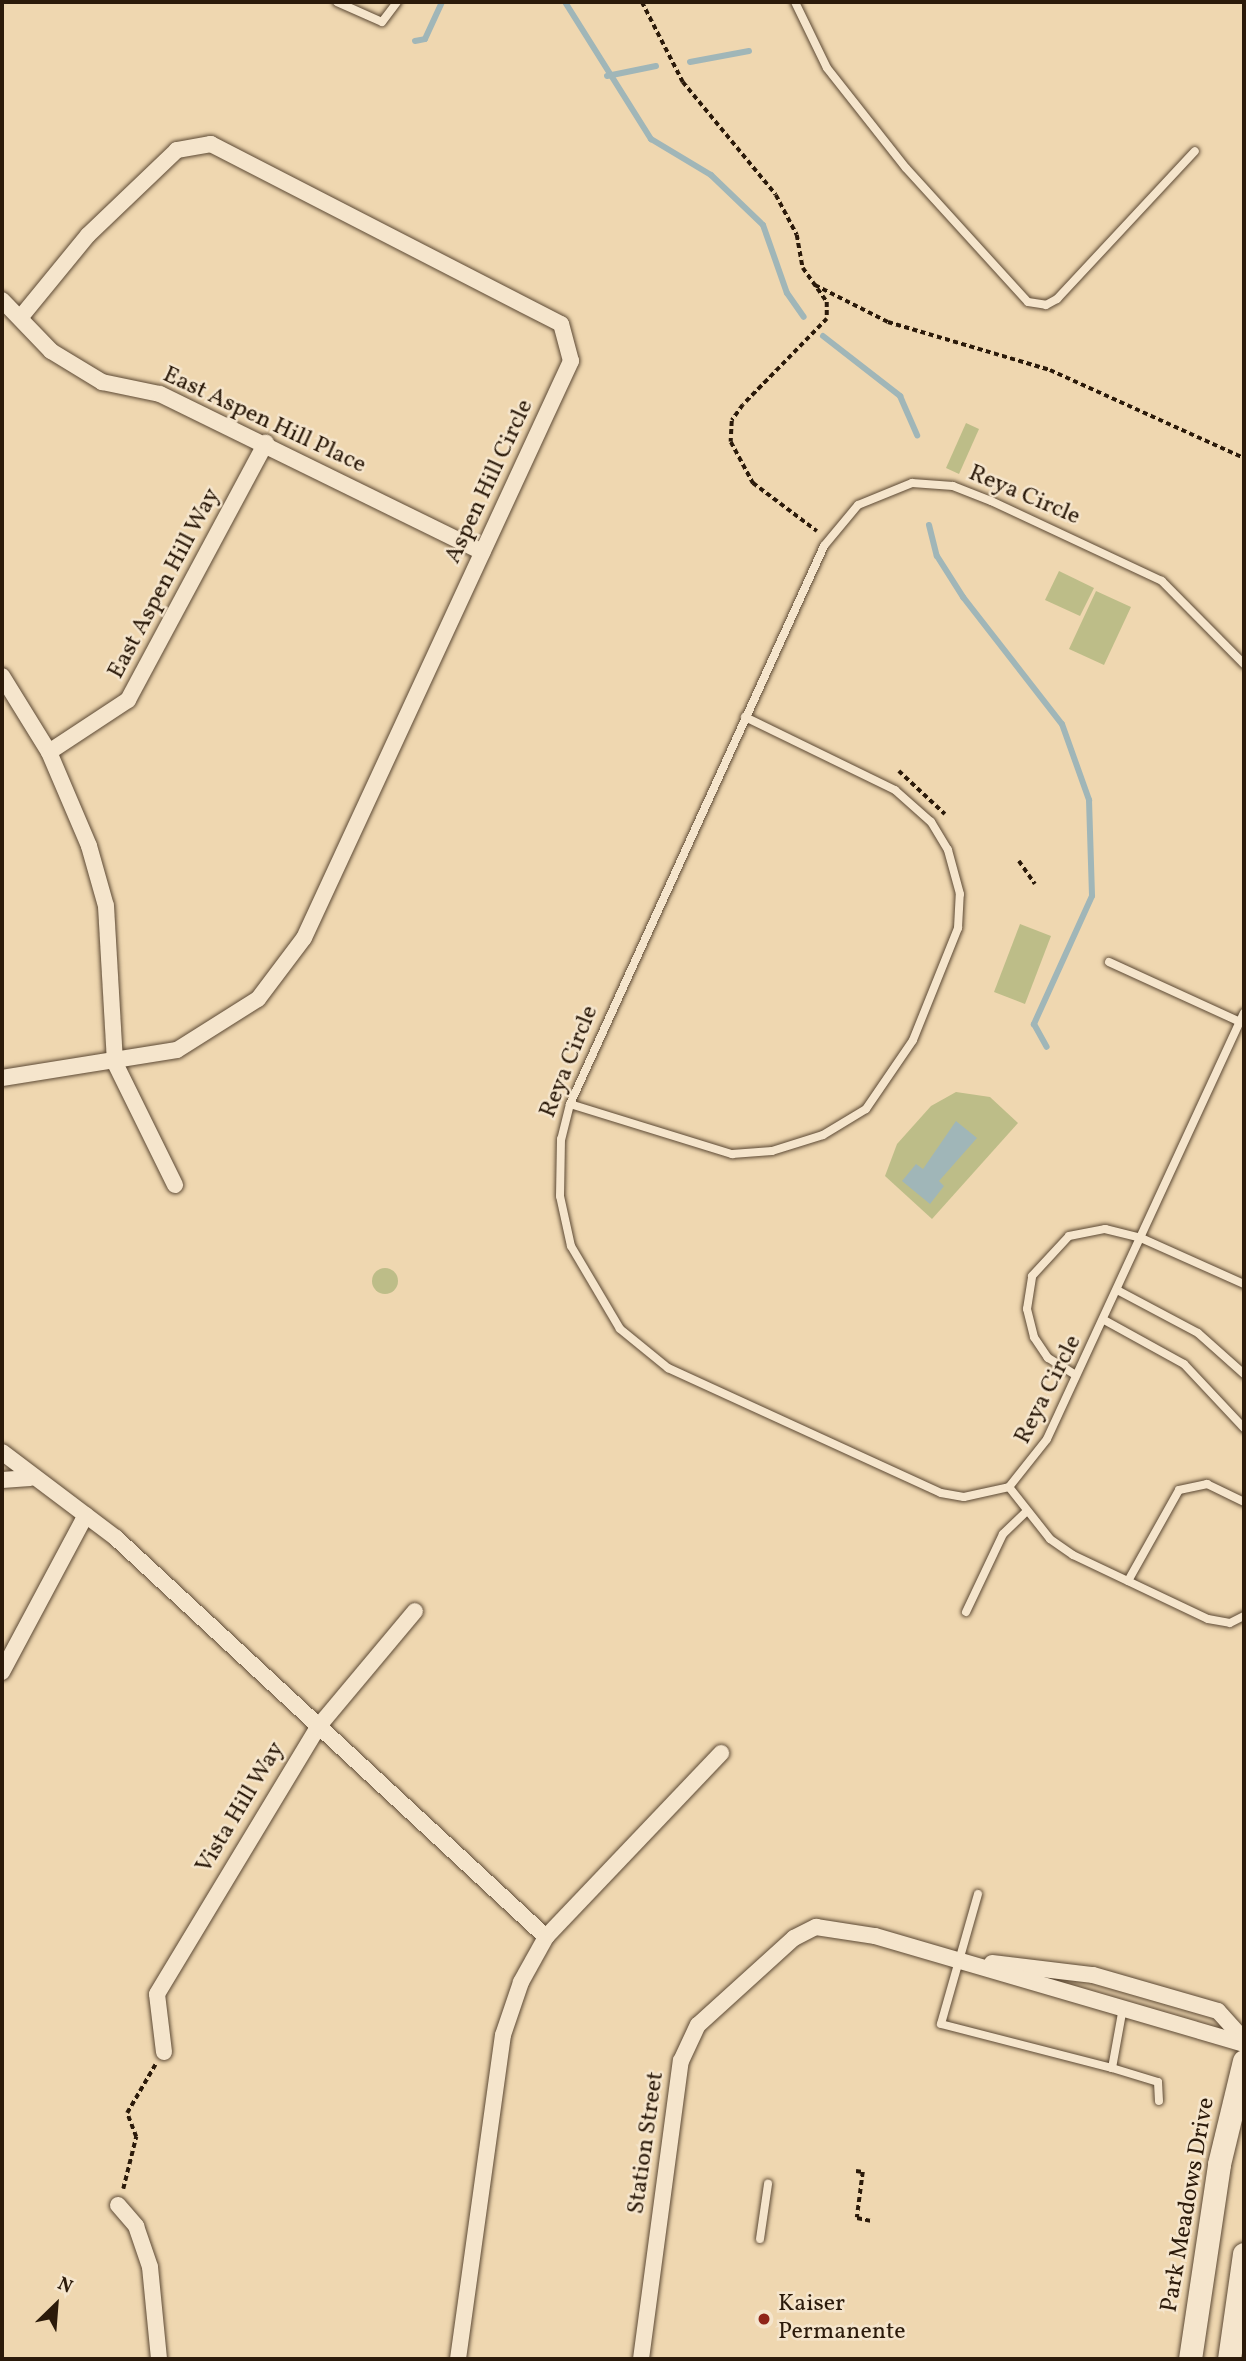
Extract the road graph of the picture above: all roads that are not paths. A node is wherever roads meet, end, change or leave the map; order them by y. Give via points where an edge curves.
1 (337, 2) edge
2 (397, 2) edge
3 (795, 2) edge
4 (1195, 151) dead end
5 (2, 300) edge
6 (20, 318) junction
7 (266, 443) junction
8 (482, 552) junction
9 (1244, 664) edge
10 (2, 676) edge
11 (745, 717) junction
12 (49, 752) junction
13 (1109, 962) dead end
14 (1242, 1017) edge
15 (115, 1063) junction
16 (2, 1078) edge
17 (570, 1104) junction
18 (175, 1185) dead end
19 (1141, 1238) junction
20 (1244, 1284) edge
21 (1119, 1291) junction
22 (1106, 1321) junction
23 (1074, 1374) junction
24 (1244, 1374) edge
25 (1244, 1428) edge
26 (2, 1452) edge
27 (30, 1478) junction
28 (2, 1480) edge
29 (1009, 1487) junction
30 (1244, 1502) edge
31 (1026, 1512) junction
32 (86, 1516) junction
33 (1128, 1581) junction
34 (415, 1611) dead end
35 (966, 1612) dead end
36 (1244, 1616) edge
37 (2, 1672) edge
38 (318, 1727) junction
39 (721, 1754) dead end
40 (978, 1894) dead end
41 (545, 1937) junction
42 (958, 1959) junction
43 (1122, 2013) junction
44 (1244, 2042) edge
45 (164, 2052) road end
46 (1244, 2061) edge
47 (1112, 2068) junction
48 (1159, 2101) dead end
49 (768, 2184) dead end
50 (118, 2205) road end
51 (760, 2239) dead end
52 (1244, 2253) edge
53 (159, 2359) edge
54 (458, 2359) edge
55 (641, 2359) edge
56 (1190, 2359) edge
57 (1229, 2359) edge

1 - 2 lane via 382,22
3 - 4 lane via 827,68 906,168 1028,302 1046,306 1057,299
5 - 6 street, East Aspen Hill Place
6 - 7 street, East Aspen Hill Place via 51,351 103,382 160,394
6 - 8 street, Aspen Hill Circle via 88,235 177,150 211,144 223,150 561,324 571,361
7 - 8 street, East Aspen Hill Place
7 - 12 street, East Aspen Hill Way via 128,700
8 - 15 street, Aspen Hill Circle via 303,938 258,999 229,1023 177,1050
9 - 11 lane, Reya Circle via 1162,581 953,486 912,483 884,489 858,505 829,537
10 - 12 street
11 - 17 lane, Reya Circle
11 - 17 lane via 895,790 931,822 948,849 960,894 958,928 913,1040 866,1108 823,1135 772,1151 732,1154
12 - 15 street via 89,846 106,906
13 - 14 lane
14 - 19 lane, Reya Circle
15 - 16 street, Aspen Hill Circle
15 - 18 street
17 - 29 lane, Reya Circle via 561,1139 560,1196 571,1246 603,1306 648,1354 941,1493 964,1497
19 - 20 lane
19 - 21 lane, Reya Circle
19 - 23 lane via 1105,1229 1069,1236 1032,1276 1027,1309 1034,1337 1048,1358
21 - 22 lane, Reya Circle
21 - 24 lane via 1198,1333
22 - 23 lane, Reya Circle
22 - 25 lane via 1184,1364
23 - 29 lane, Reya Circle via 1036,1459
26 - 27 street via 16,1458
27 - 28 street
27 - 32 street
29 - 31 lane
30 - 33 lane via 1207,1484 1180,1490
31 - 33 lane via 1050,1539
31 - 35 lane via 1003,1534
32 - 37 street
32 - 38 street
33 - 36 lane via 1208,1619 1230,1623
34 - 38 street, Vista Hill Way
38 - 41 street
38 - 45 street, Vista Hill Way via 157,1994
39 - 41 street
40 - 42 lane
41 - 54 street via 503,2035
42 - 43 street, Station Street
42 - 44 street, Station Street via 1093,1975 1218,2011
42 - 47 lane via 941,2024
42 - 55 street, Station Street via 816,1927 794,1938 698,2025 681,2061
43 - 44 street, Station Street
43 - 47 lane
46 - 56 main road, Park Meadows Drive via 1219,2164
47 - 48 lane via 1158,2082
49 - 51 lane
50 - 53 street via 136,2226 150,2267
52 - 57 main road

